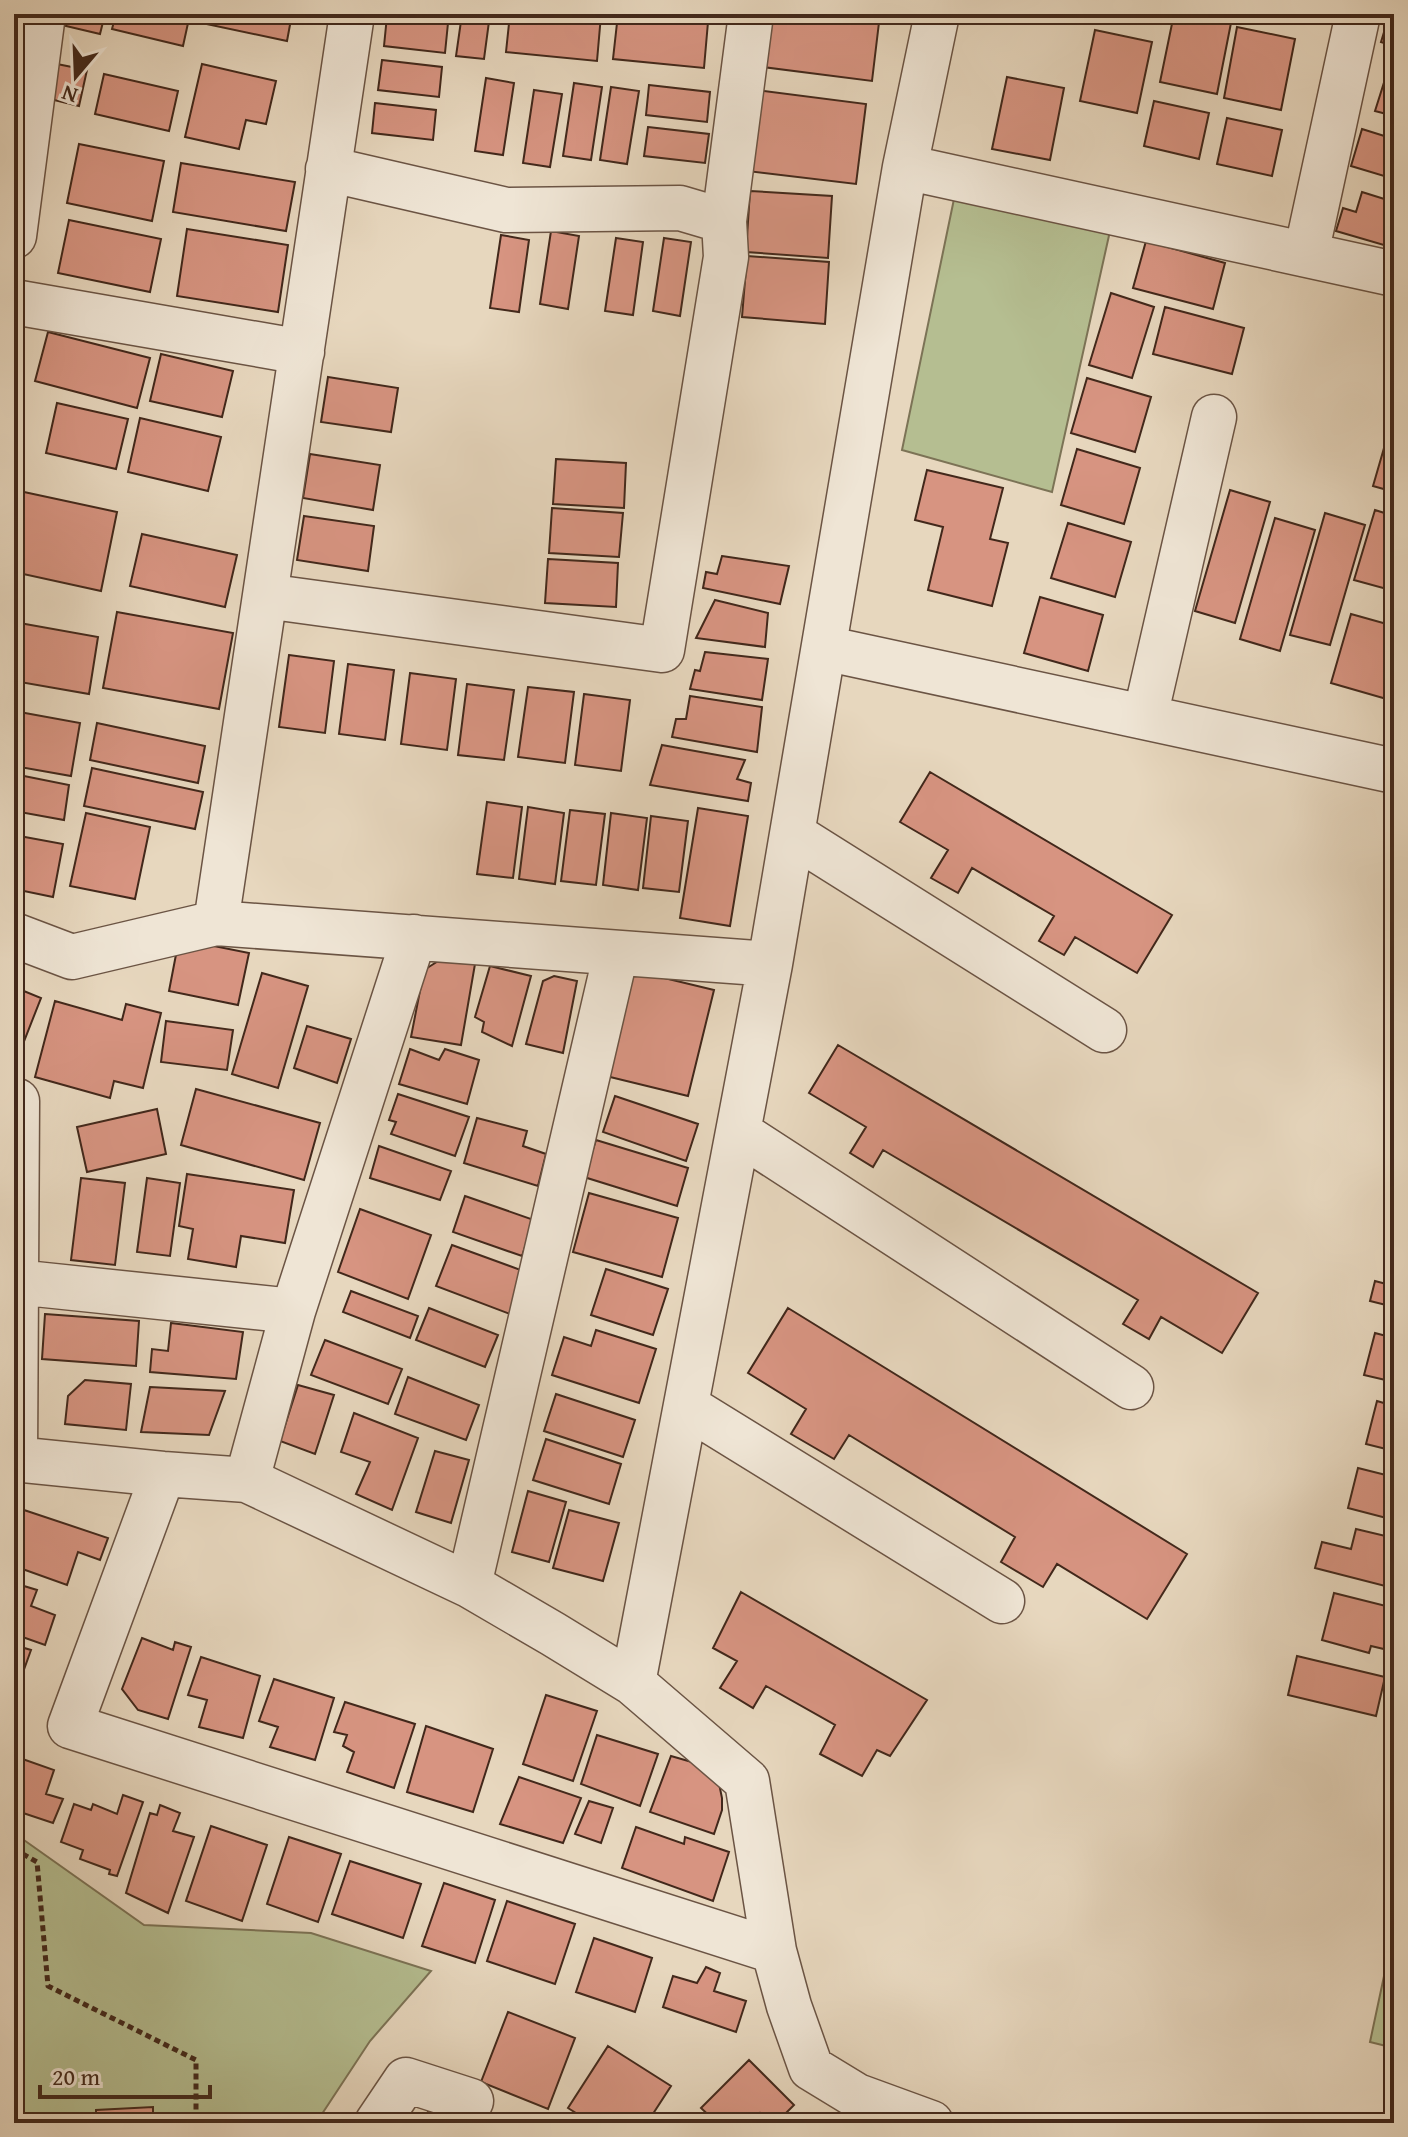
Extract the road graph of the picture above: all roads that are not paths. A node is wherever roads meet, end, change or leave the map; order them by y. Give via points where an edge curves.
1 (43, 14) edge
2 (352, 14) edge
3 (751, 14) edge
4 (937, 14) edge
5 (1358, 14) edge
6 (905, 167) junction
7 (328, 169) junction
8 (724, 221) junction
9 (14, 236) edge
10 (1306, 254) junction
11 (1394, 274) edge
12 (14, 302) edge
13 (302, 352) junction
14 (1214, 417) dead end
15 (265, 596) junction
16 (824, 648) junction
17 (1145, 717) junction
18 (1394, 771) edge
19 (792, 834) junction
20 (216, 923) junction
21 (14, 935) edge
22 (414, 937) junction
23 (616, 953) junction
24 (770, 964) junction
25 (1104, 1030) dead end
26 (17, 1101) dead end
27 (738, 1132) junction
28 (16, 1282) edge
29 (293, 1311) junction
30 (1131, 1387) dead end
31 (686, 1406) junction
32 (14, 1459) edge
33 (163, 1474) junction
34 (247, 1480) junction
35 (469, 1585) junction
36 (1002, 1601) dead end
37 (633, 1683) junction
38 (774, 1951) junction
39 (471, 2101) dead end
40 (847, 2110) edge
41 (377, 2123) edge
42 (931, 2123) edge

1 - 9 street
2 - 7 street
3 - 8 street
4 - 6 street
5 - 10 street
6 - 10 street
6 - 16 street
7 - 8 street via 506,210 680,208
7 - 13 street
8 - 15 street via 726,257 662,650
10 - 11 street
12 - 13 street
13 - 15 street
14 - 17 street
15 - 20 street
16 - 17 street
16 - 19 street
17 - 18 street
19 - 24 street
19 - 25 street
20 - 21 street via 72,957
20 - 22 street
22 - 23 street
22 - 29 street
23 - 24 street
23 - 35 street
24 - 27 street
26 - 28 street
27 - 30 street
27 - 31 street
28 - 29 street
28 - 32 street
29 - 34 street
31 - 36 street
31 - 37 street
32 - 33 street
33 - 34 street
33 - 38 street via 70,1726
34 - 35 street
35 - 37 street
37 - 38 street via 747,1781
38 - 40 street via 811,2068
39 - 41 street via 406,2080
40 - 42 street

